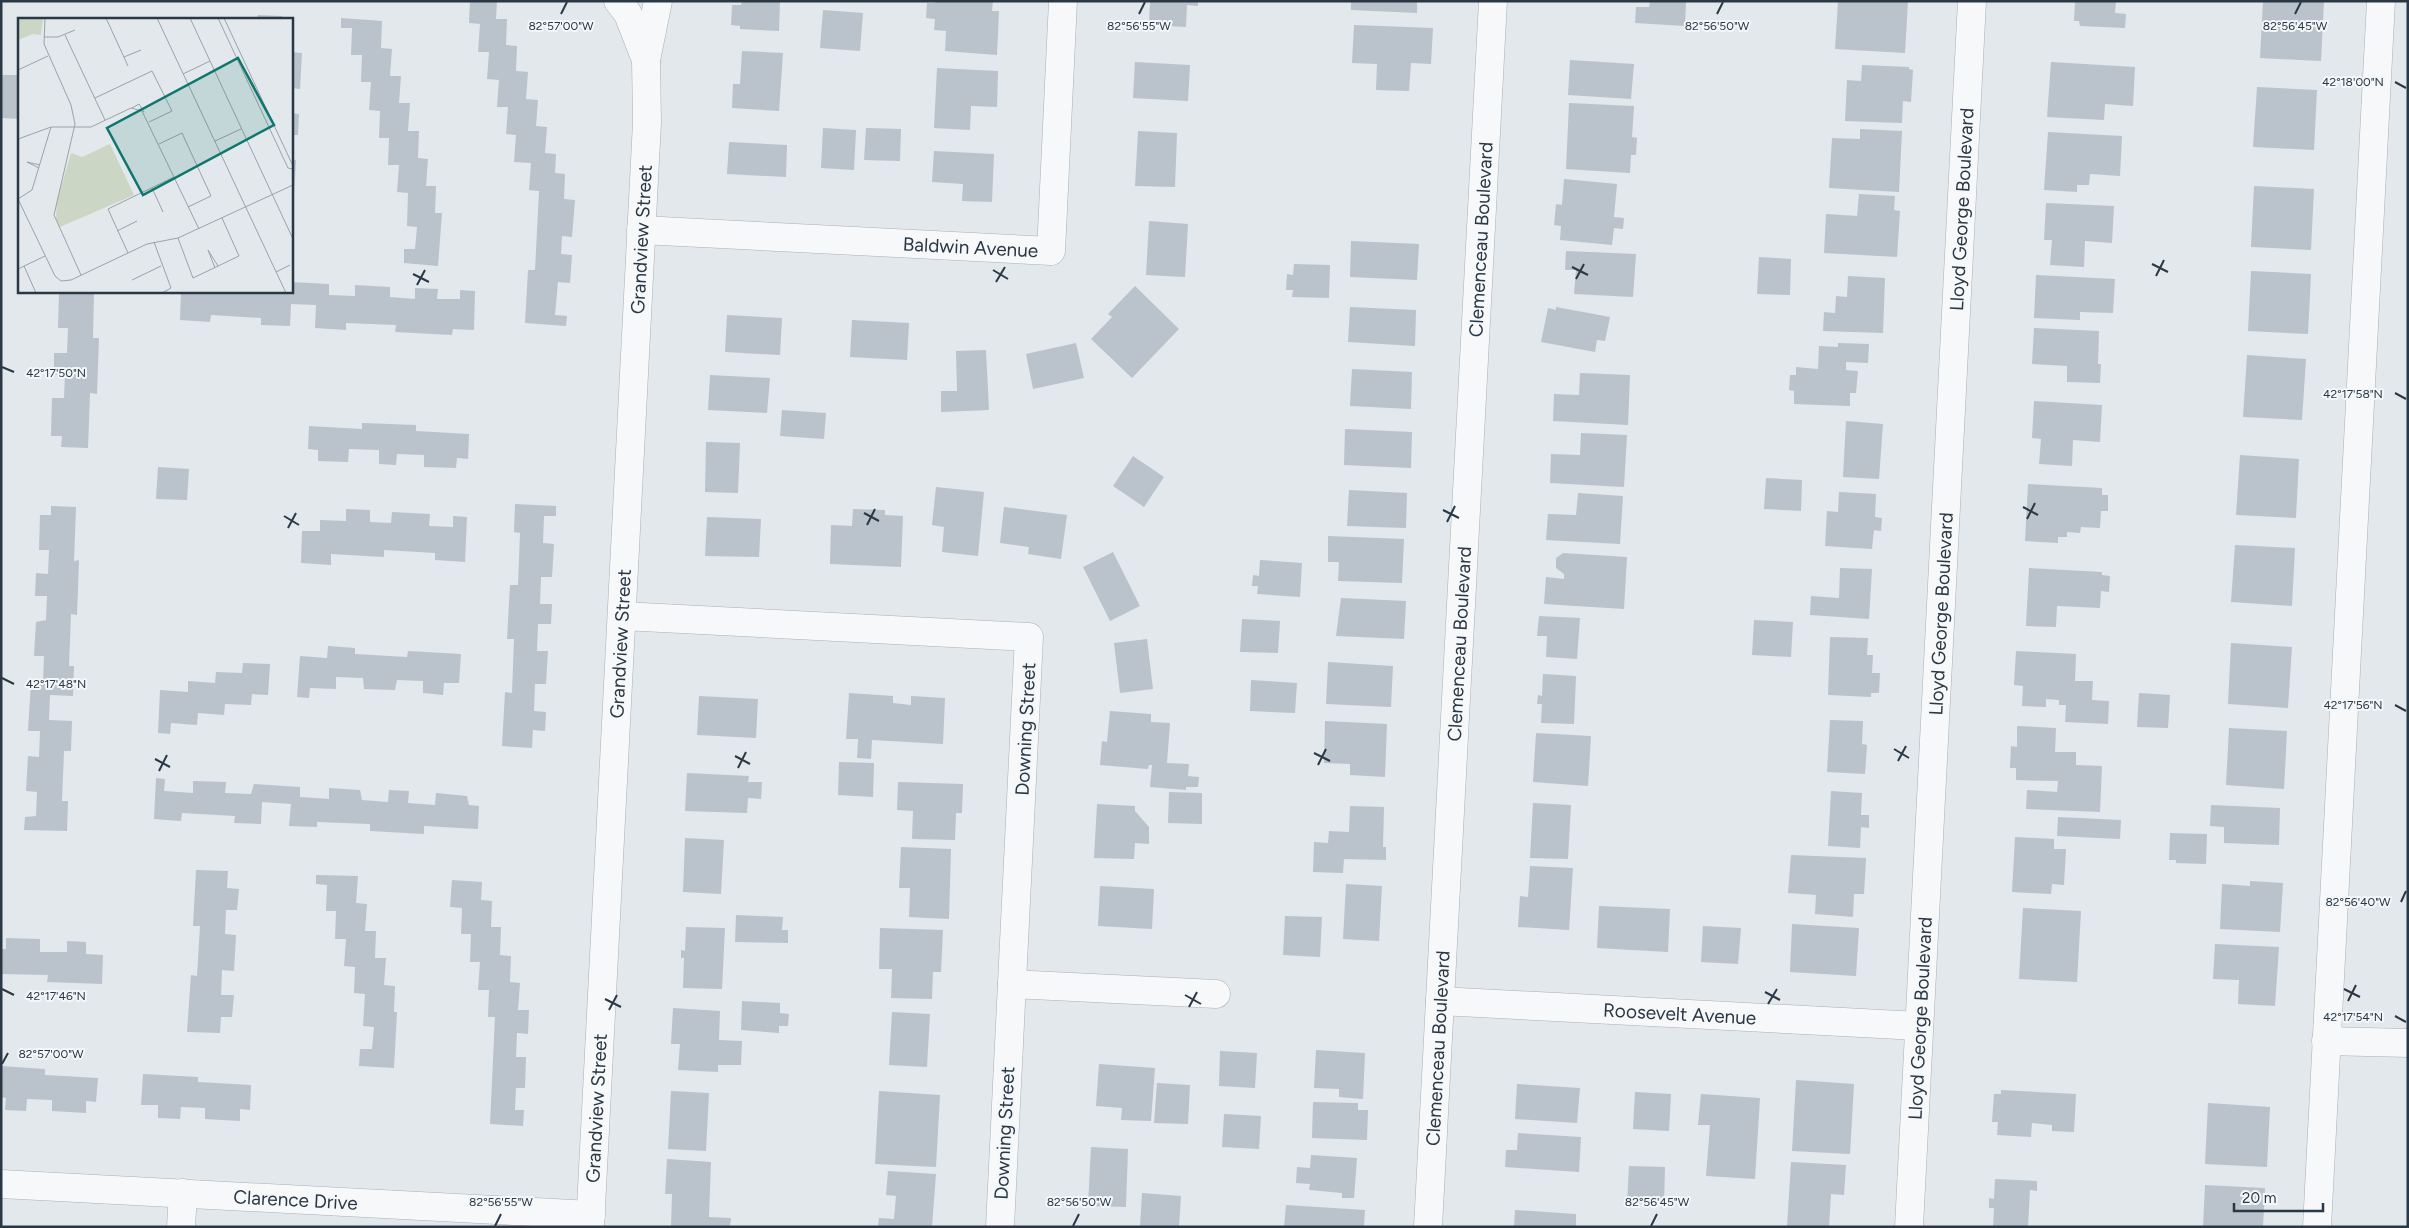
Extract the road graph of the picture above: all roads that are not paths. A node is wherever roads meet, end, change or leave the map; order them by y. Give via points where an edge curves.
1 (618, 1) edge
2 (658, 1) edge
3 (1063, 1) edge
4 (1493, 1) edge
5 (1972, 1) edge
6 (2380, 1) edge
7 (646, 60) junction
8 (641, 230) junction
9 (622, 616) junction
10 (1012, 984) junction
11 (1216, 994) dead end
12 (1440, 1001) junction
13 (1919, 1026) junction
14 (2326, 1041) junction
15 (2408, 1043) edge
16 (1, 1184) edge
17 (183, 1193) junction
18 (591, 1221) edge
19 (181, 1227) edge
20 (1000, 1227) edge
21 (1428, 1227) edge
22 (1909, 1227) edge
23 (2317, 1227) edge

1 - 7 street, Grandview Street via 628,14
2 - 7 street, Grandview Street
3 - 8 street, Baldwin Avenue via 1050,251
4 - 12 street, Clemenceau Boulevard
5 - 13 street, Lloyd George Boulevard
6 - 14 street
7 - 8 street, Grandview Street via 647,122
8 - 9 street, Grandview Street
9 - 10 street, Downing Street via 1029,638
9 - 18 street, Grandview Street
10 - 11 street
10 - 20 street, Downing Street
12 - 13 street, Roosevelt Avenue
12 - 21 street, Clemenceau Boulevard
13 - 22 street, Lloyd George Boulevard
14 - 15 street
14 - 23 street
16 - 17 street, Clarence Drive
17 - 18 street, Clarence Drive
17 - 19 street

